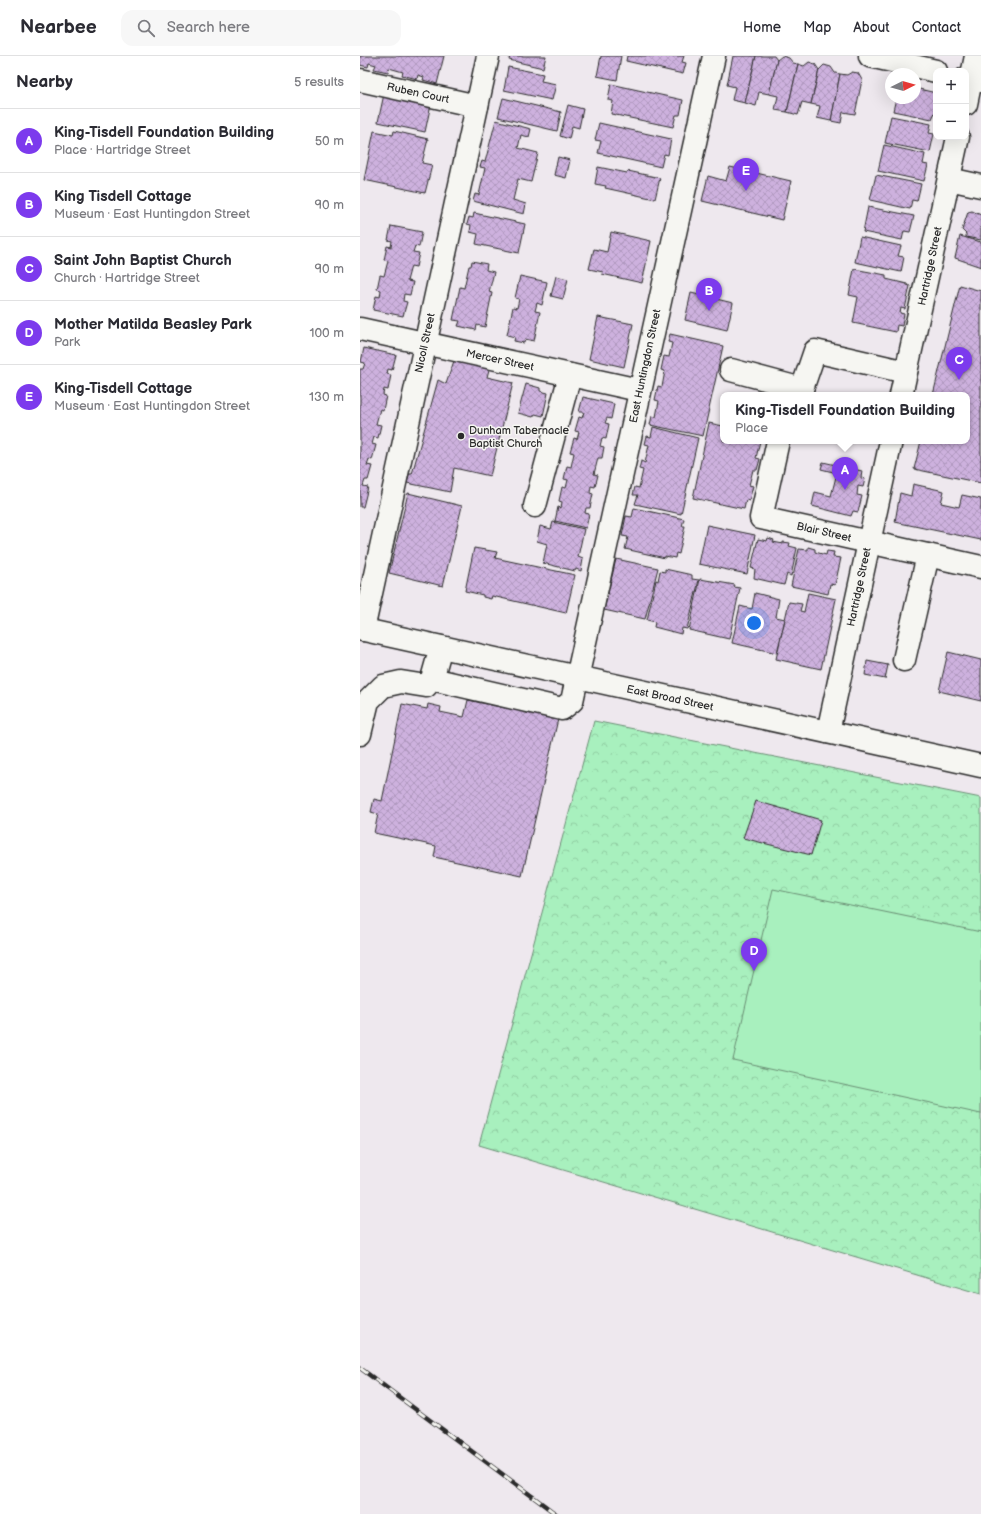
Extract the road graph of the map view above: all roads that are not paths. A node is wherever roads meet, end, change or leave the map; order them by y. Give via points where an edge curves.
1 (488, 56) edge
2 (714, 56) edge
3 (870, 56) edge
4 (976, 56) edge
5 (933, 70) edge
6 (973, 79) edge
7 (360, 80) edge
8 (969, 93) edge
9 (477, 106) junction
10 (957, 140) edge
11 (949, 179) junction
12 (981, 186) edge
13 (360, 329) edge
14 (425, 343) junction
15 (731, 370) dead end
16 (906, 372) junction
17 (570, 375) junction
18 (640, 390) junction
19 (801, 392) edge
20 (902, 392) edge
21 (777, 444) edge
22 (890, 444) edge
23 (535, 506) dead end
24 (869, 542) junction
25 (928, 556) junction
26 (981, 567) edge
27 (361, 629) edge
28 (441, 647) junction
29 (904, 660) dead end
30 (577, 677) junction
31 (432, 679) junction
32 (828, 732) junction
33 (360, 734) edge
34 (981, 766) edge

1 - 9 street, Nicoll Street
2 - 18 street, East Huntingdon Street
3 - 5 street
4 - 6 street
6 - 8 street
7 - 9 street, Ruben Court
9 - 14 street, Nicoll Street
10 - 11 street, Hartridge Street
11 - 12 street
11 - 16 street, Hartridge Street
13 - 14 street, Mercer Street
14 - 17 street, Mercer Street
14 - 27 street, Nicoll Street
15 - 19 street
16 - 19 street via 815,351
16 - 20 street, Hartridge Street
17 - 18 street, Mercer Street
17 - 23 street
18 - 30 street, East Huntingdon Street
21 - 24 street, Blair Street via 761,518
22 - 24 street, Hartridge Street
24 - 25 street, Blair Street
24 - 32 street, Hartridge Street
25 - 26 street, Blair Street
25 - 29 street
27 - 28 street, East Broad Street
28 - 30 street, East Broad Street
28 - 31 street
30 - 31 street, East Huntingdon Street via 572,701 562,709
30 - 32 street, East Broad Street
31 - 33 street via 426,686 401,682 383,686 368,701
32 - 34 street, East Broad Street

